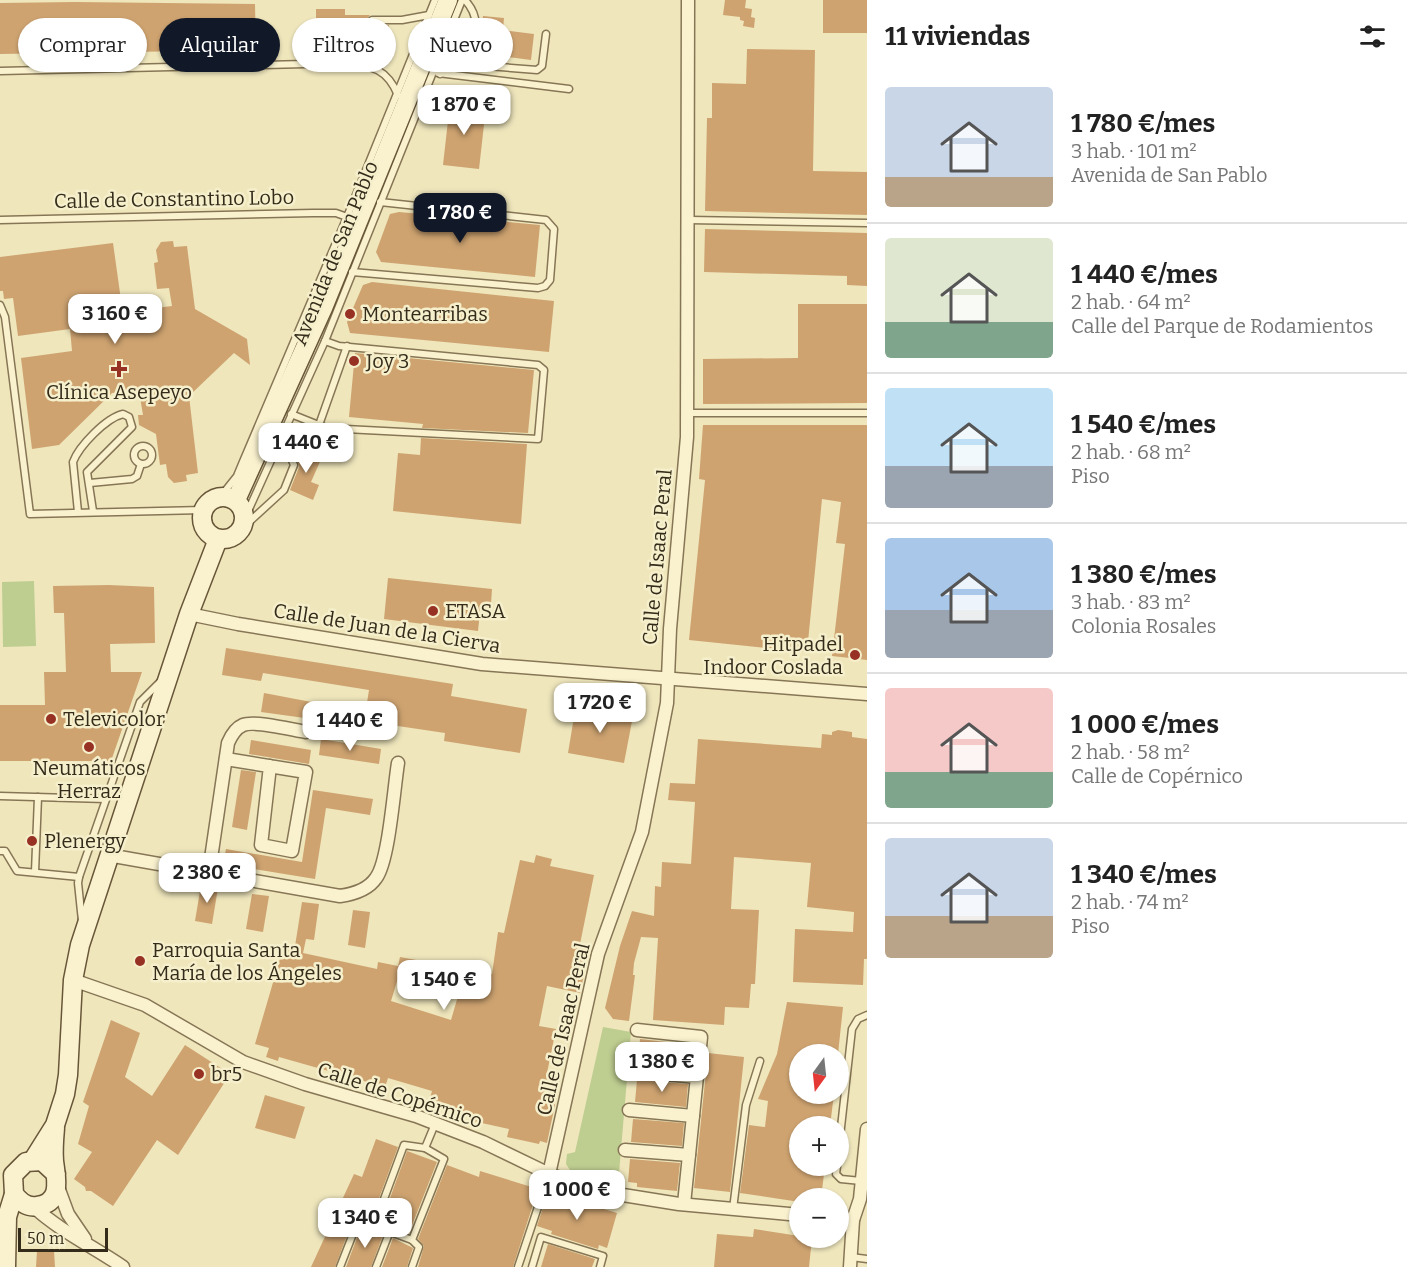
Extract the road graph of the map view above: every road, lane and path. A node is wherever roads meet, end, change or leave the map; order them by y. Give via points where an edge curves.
1 (435, 0) edge
2 (448, 0) edge
3 (463, 0) edge
4 (688, 0) edge
5 (429, 15) junction
6 (456, 18) edge
7 (475, 18) edge
8 (396, 20) edge
9 (546, 34) dead end
10 (292, 64) edge
11 (513, 68) edge
12 (0, 71) edge
13 (379, 72) edge
14 (437, 72) joint
15 (568, 89) dead end
16 (398, 95) junction
17 (380, 202) junction
18 (347, 217) junction
19 (0, 220) edge
20 (689, 220) junction
21 (867, 222) edge
22 (352, 272) junction
23 (0, 305) edge
24 (325, 341) junction
25 (347, 346) junction
26 (687, 413) junction
27 (867, 413) edge
28 (291, 414) junction
29 (319, 425) junction
30 (278, 441) junction
31 (141, 464) dead end
32 (90, 483) junction
33 (229, 498) junction
34 (203, 510) junction
35 (93, 511) junction
36 (78, 512) junction
37 (240, 526) junction
38 (218, 539) junction
39 (189, 614) junction
40 (169, 675) junction
41 (668, 679) junction
42 (867, 694) edge
43 (306, 732) dead end
44 (226, 759) junction
45 (398, 763) dead end
46 (270, 766) junction
47 (0, 796) edge
48 (38, 797) junction
49 (106, 799) junction
50 (1, 851) edge
51 (108, 855) junction
52 (35, 872) junction
53 (209, 872) junction
54 (79, 877) junction
55 (83, 933) junction
56 (73, 980) junction
57 (867, 1015) edge
58 (637, 1030) dead end
59 (760, 1061) dead end
60 (633, 1071) dead end
61 (696, 1077) junction
62 (629, 1110) dead end
63 (693, 1116) junction
64 (842, 1116) edge
65 (435, 1123) junction
66 (55, 1125) junction
67 (867, 1130) edge
68 (425, 1148) junction
69 (625, 1150) dead end
70 (689, 1155) junction
71 (33, 1160) junction
72 (549, 1174) junction
73 (838, 1176) edge
74 (57, 1180) junction
75 (862, 1181) junction
76 (14, 1194) junction
77 (864, 1199) edge
78 (684, 1204) junction
79 (32, 1207) junction
80 (733, 1209) junction
81 (789, 1214) edge
82 (849, 1219) edge
83 (853, 1220) junction
84 (374, 1226) junction
85 (390, 1232) junction
86 (412, 1240) junction
87 (87, 1242) junction
88 (7, 1246) junction
89 (867, 1259) edge
90 (851, 1262) edge
91 (6, 1267) edge
92 (123, 1267) edge
93 (340, 1267) edge
94 (376, 1267) edge
95 (412, 1267) edge
96 (518, 1267) edge
97 (532, 1267) edge
98 (600, 1267) edge

1 - 5 lane, Avenida de San Pablo
2 - 33 street, Avenida de San Pablo via 323,308
3 - 6 lane, Avenida de San Pablo
3 - 7 lane via 475,12
4 - 20 street, Calle de Isaac Peral
5 - 8 lane
5 - 16 lane, Avenida de San Pablo
9 - 11 lane via 542,66 537,70
10 - 12 lane
13 - 16 lane via 386,75
14 - 15 lane
14 - 17 lane, Avenida de San Pablo
16 - 18 lane, Avenida de San Pablo
17 - 22 lane, Avenida de San Pablo
17 - 22 lane via 546,220 554,229 550,280 538,288
18 - 19 lane, Calle de Constantino Lobo via 313,213
18 - 33 lane, Avenida de San Pablo
20 - 21 lane
20 - 26 street, Calle de Isaac Peral
22 - 24 lane, Avenida de San Pablo
23 - 36 lane via 5,317 30,514
24 - 25 lane
24 - 28 lane, Avenida de San Pablo
25 - 29 lane
25 - 29 lane via 538,365 544,370 538,439
26 - 27 lane
26 - 41 street, Calle de Isaac Peral
28 - 29 lane
28 - 30 lane, Avenida de San Pablo
30 - 37 lane, Avenida de San Pablo
30 - 37 lane via 286,447 294,465 284,490
31 - 32 lane via 132,479
32 - 35 lane
32 - 36 lane via 87,472 126,435 132,427 129,417 116,416 76,454 73,462
33 - 34 street via 213,499
33 - 37 street via 243,509
34 - 35 lane
34 - 38 street via 206,532
35 - 36 lane
37 - 38 street via 225,539
38 - 39 street
39 - 40 street
39 - 41 street, Calle de Juan de la Cierva via 482,664
40 - 49 lane via 140,702
40 - 51 street
41 - 42 street, Calle de Juan de la Cierva
41 - 72 street, Calle de Isaac Peral via 667,703 642,832 598,954
43 - 44 street via 244,724 228,743
44 - 46 street
44 - 53 street
45 - 53 street via 381,869 368,886 340,896
46 - 46 street via 306,772 292,852 261,845
47 - 48 lane
48 - 49 lane
48 - 52 lane
49 - 54 lane
50 - 52 lane via 5,851 16,871
51 - 53 street
51 - 55 street
52 - 54 lane
54 - 55 lane
55 - 56 street
56 - 65 street, Calle de Copérnico via 145,1005 243,1062
56 - 66 street via 68,1075
57 - 64 lane via 858,1018 852,1029
58 - 61 street via 701,1036
59 - 80 lane via 746,1105
60 - 61 street
61 - 63 street
62 - 63 street
63 - 70 street
65 - 68 lane
65 - 72 street, Calle de Copérnico
66 - 71 street
66 - 74 street
67 - 75 street
68 - 84 lane via 404,1145
68 - 86 lane via 444,1159
69 - 70 street
70 - 78 street
71 - 74 street via 51,1166
71 - 76 street via 21,1165 13,1175
72 - 78 street, Calle de Copérnico via 598,1191
72 - 96 lane
73 - 75 lane
74 - 79 street via 47,1203
74 - 87 street via 68,1214
75 - 77 street
76 - 79 street
76 - 88 street via 7,1217
77 - 83 street
78 - 80 street, Calle de Copérnico
79 - 87 street
79 - 88 street via 15,1224
80 - 81 street, Calle de Copérnico
82 - 83 street
83 - 90 street
84 - 85 lane
84 - 93 lane via 358,1221
85 - 86 lane
85 - 94 lane
86 - 95 lane via 419,1247
87 - 92 street
88 - 91 street
89 - 90 lane
97 - 98 lane via 541,1237 603,1256

